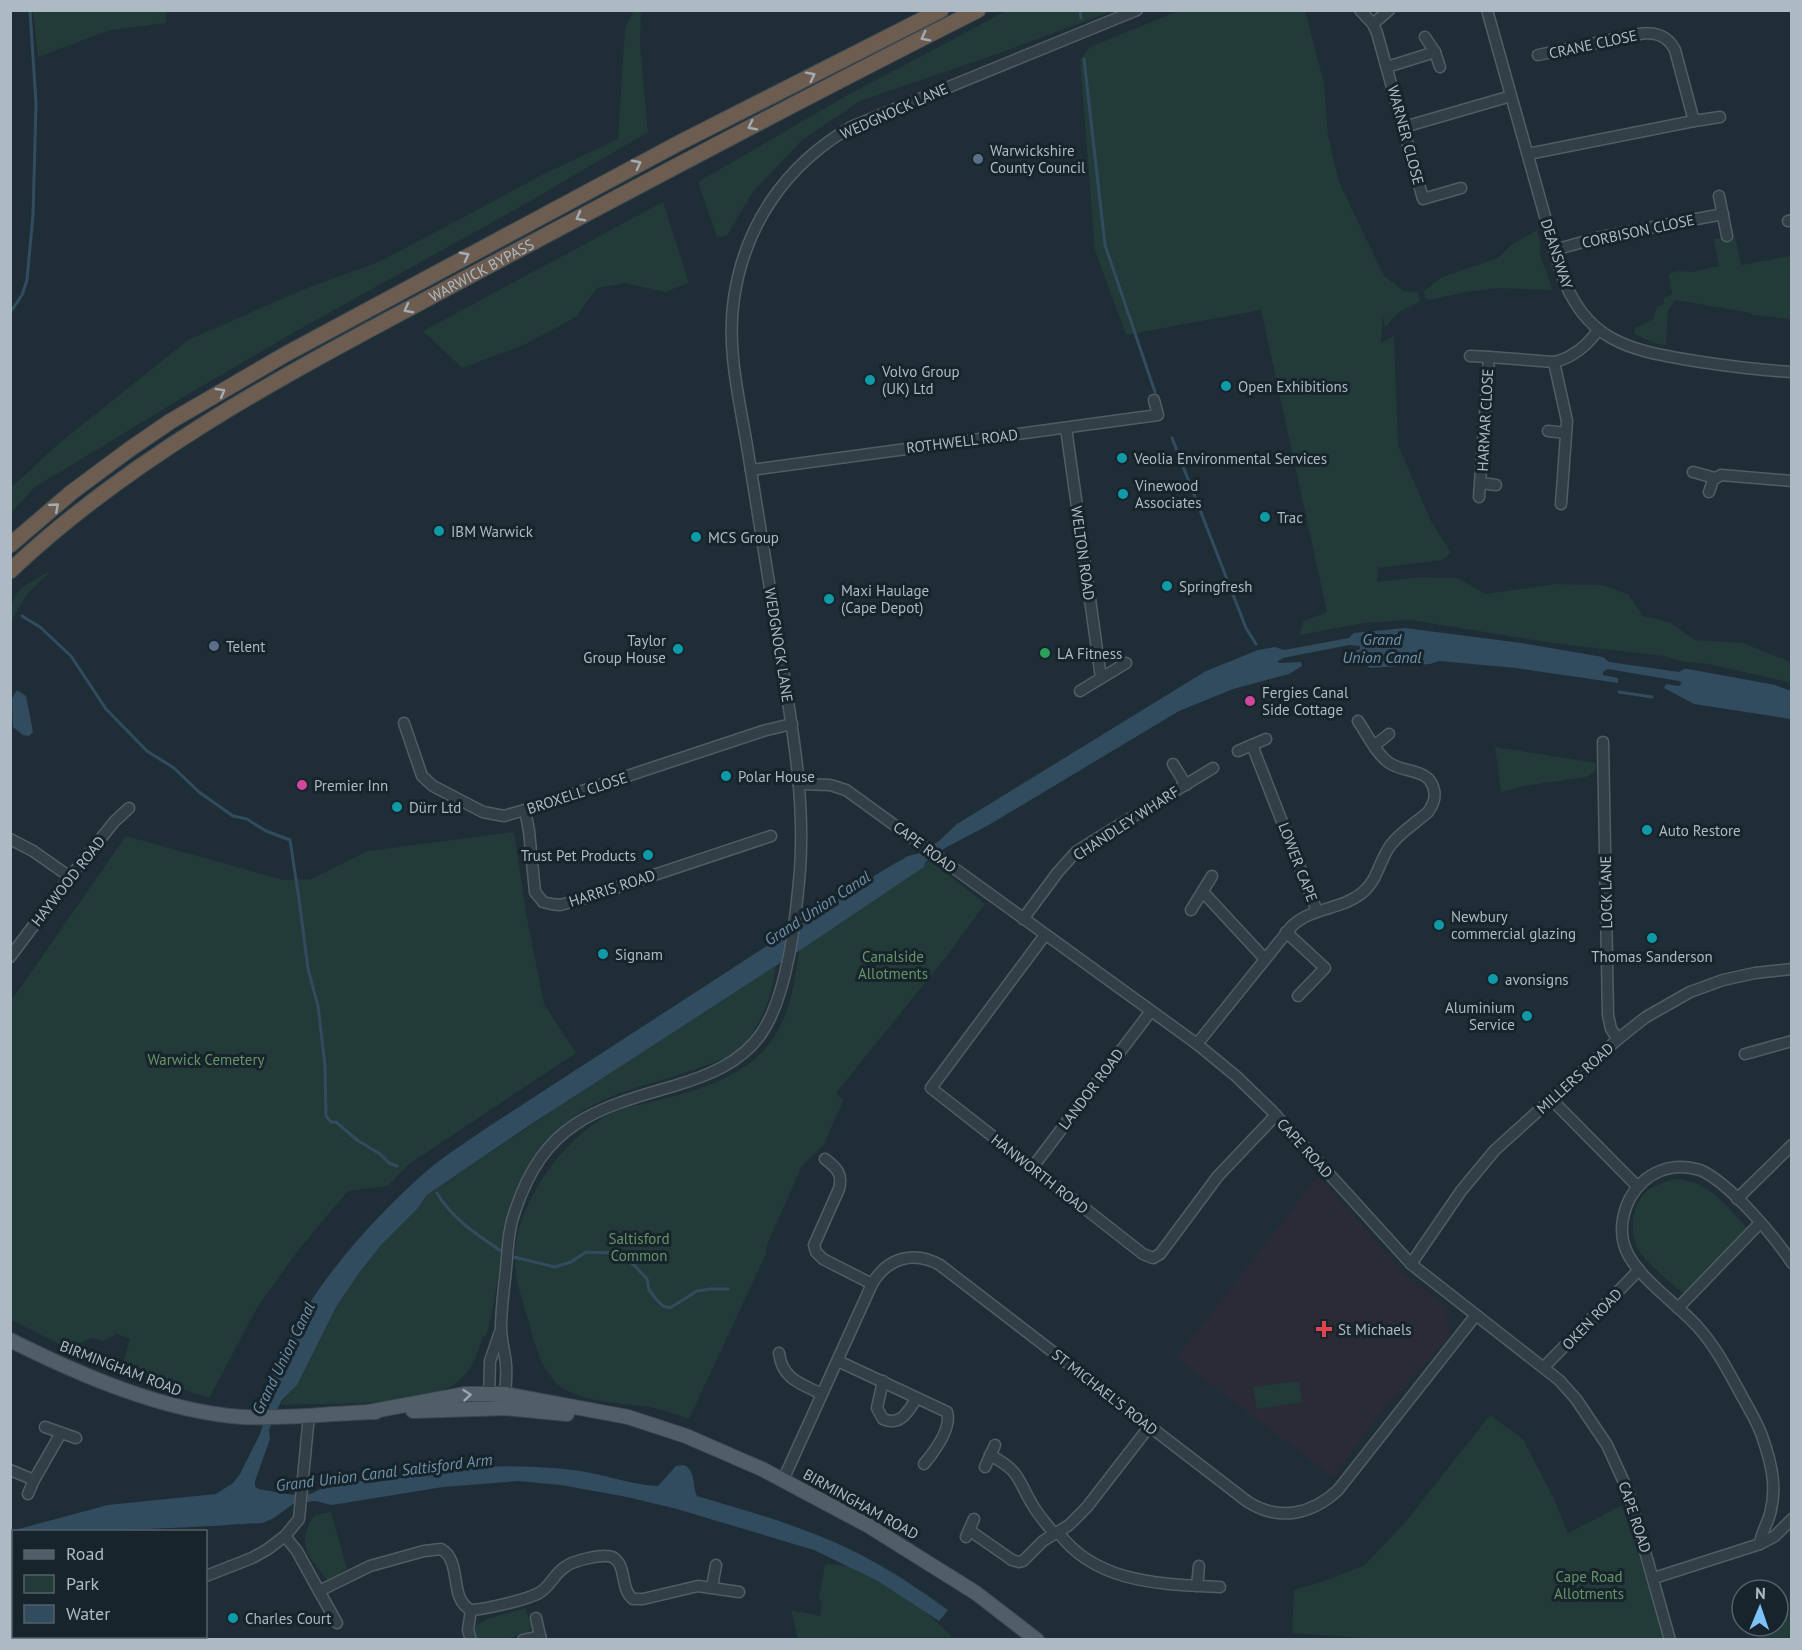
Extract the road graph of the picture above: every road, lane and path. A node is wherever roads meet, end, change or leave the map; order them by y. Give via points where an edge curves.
1 (941, 10) edge
2 (978, 10) edge
3 (1137, 10) edge
4 (1360, 10) edge
5 (1389, 10) edge
6 (1487, 10) edge
7 (1373, 24) junction
8 (1425, 36) dead end
9 (1435, 52) junction
10 (1538, 55) dead end
11 (1387, 67) junction
12 (1440, 67) dead end
13 (1511, 96) junction
14 (1720, 117) dead end
15 (1694, 121) junction
16 (1404, 128) junction
17 (1528, 154) junction
18 (1461, 188) dead end
19 (1719, 196) dead end
20 (1723, 214) junction
21 (1727, 236) dead end
22 (1554, 250) junction
23 (1598, 330) junction
24 (1470, 356) dead end
25 (1488, 357) junction
26 (1554, 362) junction
27 (1791, 372) edge
28 (1154, 400) dead end
29 (1066, 428) junction
30 (1548, 431) dead end
31 (1566, 433) junction
32 (751, 470) junction
33 (1693, 472) dead end
34 (1715, 478) junction
35 (1791, 481) edge
36 (1481, 483) junction
37 (1496, 485) dead end
38 (1709, 492) dead end
39 (1479, 497) dead end
40 (1561, 504) dead end
41 (10, 545) edge
42 (31, 551) junction
43 (10, 571) edge
44 (10, 577) edge
45 (1126, 663) dead end
46 (1101, 678) junction
47 (1080, 691) dead end
48 (1358, 721) dead end
49 (404, 723) dead end
50 (792, 724) junction
51 (1389, 734) dead end
52 (1266, 739) dead end
53 (1603, 742) dead end
54 (1252, 745) junction
55 (1375, 745) junction
56 (1238, 751) dead end
57 (1173, 764) dead end
58 (1213, 768) dead end
59 (799, 784) junction
60 (1186, 785) junction
61 (129, 808) dead end
62 (525, 810) junction
63 (771, 836) dead end
64 (10, 839) edge
65 (1212, 876) dead end
66 (70, 877) junction
67 (1203, 892) junction
68 (1191, 910) dead end
69 (1317, 911) junction
70 (1023, 919) junction
71 (1286, 932) junction
72 (1045, 935) junction
73 (10, 957) edge
74 (1265, 959) junction
75 (1791, 969) edge
76 (1298, 996) dead end
77 (1151, 1011) junction
78 (1618, 1039) junction
79 (1791, 1041) edge
80 (1197, 1044) junction
81 (1745, 1054) dead end
82 (1552, 1100) junction
83 (1276, 1115) junction
84 (1791, 1145) edge
85 (825, 1159) dead end
86 (1032, 1168) junction
87 (1637, 1186) junction
88 (1737, 1199) junction
89 (1760, 1223) junction
90 (1791, 1263) edge
91 (1411, 1264) junction
92 (1639, 1270) junction
93 (872, 1284) junction
94 (1678, 1308) junction
95 (1476, 1316) junction
96 (500, 1332) junction
97 (10, 1340) edge
98 (779, 1353) dead end
99 (838, 1361) junction
100 (1545, 1367) junction
101 (883, 1381) junction
102 (489, 1394) junction
103 (822, 1394) junction
104 (917, 1398) junction
105 (505, 1401) junction
106 (488, 1409) junction
107 (368, 1412) junction
108 (309, 1415) junction
109 (45, 1427) dead end
110 (1149, 1427) junction
111 (60, 1433) junction
112 (76, 1438) dead end
113 (924, 1464) dead end
114 (985, 1467) dead end
115 (10, 1470) edge
116 (34, 1480) junction
117 (783, 1480) junction
118 (28, 1494) dead end
119 (974, 1519) dead end
120 (1791, 1519) edge
121 (1056, 1533) junction
122 (285, 1536) junction
123 (1760, 1544) junction
124 (716, 1565) dead end
125 (1199, 1566) dead end
126 (207, 1576) edge
127 (1654, 1578) junction
128 (1197, 1586) junction
129 (712, 1587) junction
130 (1220, 1587) dead end
131 (319, 1591) junction
132 (739, 1592) dead end
133 (471, 1610) junction
134 (536, 1618) dead end
135 (337, 1623) dead end
136 (540, 1638) edge
137 (471, 1640) edge
138 (522, 1640) edge
139 (1037, 1640) edge
140 (1670, 1640) edge

41 -> 1 highway, WARWICK BYPASS via 130,449 286,354 679,142
2 -> 42 highway, WARWICK BYPASS via 684,161 233,407 139,466
3 - 32 street, WEDGNOCK LANE via 851,127 810,156 780,186 748,242 732,309 733,350
4 - 7 street, WARNER CLOSE
5 - 7 street
6 - 13 street, DEANSWAY
7 - 11 street, WARNER CLOSE
8 - 9 street
9 - 11 street, WARNER CLOSE
9 - 12 street
10 - 15 street, CRANE CLOSE via 1639,34 1661,36 1675,50
11 - 16 street, WARNER CLOSE
13 - 16 street
13 - 17 street, DEANSWAY
14 - 15 street
15 - 17 street
16 - 18 street, WARNER CLOSE via 1423,199
17 - 22 street, DEANSWAY
19 - 20 street
20 - 21 street
20 - 22 street, CORBISON CLOSE
22 - 23 street, DEANSWAY via 1571,298
23 - 26 street via 1570,356
23 - 27 street, DEANSWAY via 1626,346 1647,352
24 - 25 street, HARMAR CLOSE
25 - 26 street, HARMAR CLOSE
25 - 36 street, HARMAR CLOSE
26 - 31 street via 1566,414
28 - 29 street, ROTHWELL ROAD via 1158,415
29 - 32 street, ROTHWELL ROAD
29 - 46 street, WELTON ROAD
30 - 31 street
31 - 40 street
32 - 50 street, WEDGNOCK LANE
33 - 34 street
34 - 35 street via 1725,474
34 - 38 street
36 - 37 street, HARMAR CLOSE
36 - 39 street, HARMAR CLOSE
42 - 43 highway, WARWICK BYPASS
42 - 44 highway
45 - 46 street
46 - 47 street
48 - 55 street
49 - 62 street, BROXELL CLOSE via 422,776 433,786 483,812 504,816
50 - 59 street, WEDGNOCK LANE
50 - 62 street, BROXELL CLOSE
51 - 55 street
52 - 54 street
53 - 78 street, LOCK LANE via 1608,1015
54 - 56 street
54 - 69 street, LOWER CAPE
55 - 69 street via 1390,764 1428,778 1434,802 1428,812 1394,840 1367,889 1352,900
57 - 60 street, CHANDLEY WHARF
58 - 60 street, CHANDLEY WHARF
59 - 70 street, CAPE ROAD via 822,783 846,790
59 - 96 street, WEDGNOCK LANE via 801,845 796,906 785,974 768,1023 741,1055 716,1071 603,1108 572,1126 552,1144 524,1186 511,1224
60 - 70 street, CHANDLEY WHARF via 1076,852
61 - 66 street, HAYWOOD ROAD
62 - 63 street, HARRIS ROAD via 536,892 543,902 560,905
64 - 66 street
65 - 67 street
66 - 73 street, HAYWOOD ROAD
67 - 68 street
67 - 74 street
69 - 71 street, LOWER CAPE
70 - 72 street, CAPE ROAD
71 - 74 street, LOWER CAPE
71 - 76 street via 1325,968
72 - 77 street, CAPE ROAD
72 - 86 street, HANWORTH ROAD via 931,1088
74 - 80 street, LOWER CAPE
75 - 78 street, MILLERS ROAD via 1723,980 1690,992 1646,1017
77 - 80 street, CAPE ROAD
77 - 86 street, LANDOR ROAD
78 - 82 street, MILLERS ROAD
79 - 81 street
80 - 83 street, CAPE ROAD
82 - 87 street
82 - 91 street, MILLERS ROAD via 1485,1161
83 - 86 street, HANWORTH ROAD via 1230,1162 1153,1258
83 - 91 street, CAPE ROAD
84 - 88 street
85 - 93 street via 838,1170 841,1180 814,1245 816,1252
87 - 88 street via 1661,1171 1692,1168 1710,1176
87 - 92 street via 1626,1207 1622,1231 1626,1250
88 - 89 street
89 - 90 street
89 - 94 street
91 - 95 street, CAPE ROAD
92 - 94 street
92 - 100 street, OKEN ROAD
93 - 99 street, ST MICHAEL'S ROAD
93 - 110 street, ST MICHAEL'S ROAD via 882,1270 901,1259 932,1260
94 - 123 street via 1723,1360 1763,1437 1774,1488
95 - 100 street, CAPE ROAD
95 - 110 street, ST MICHAEL'S ROAD via 1338,1490 1307,1510 1280,1513 1255,1506
96 - 102 street, WEDGNOCK LANE via 490,1361
96 - 105 street, WEDGNOCK LANE via 506,1362
97 - 108 main road, BIRMINGHAM ROAD via 121,1388 197,1411 249,1417
98 - 103 street via 782,1367 792,1380
99 - 101 street
99 - 103 street, ST MICHAEL'S ROAD
100 - 127 street, CAPE ROAD via 1576,1399 1607,1445 1628,1491
101 - 104 street
101 - 104 street via 877,1408 883,1419 903,1419
102 - 105 main road, BIRMINGHAM ROAD
102 - 106 street, WEDGNOCK LANE
107 -> 102 main road, BIRMINGHAM ROAD via 465,1394
103 - 117 street, ST MICHAEL'S ROAD
104 - 113 street via 944,1409 948,1416 938,1445
105 - 106 main road, BIRMINGHAM ROAD
105 - 117 main road, BIRMINGHAM ROAD via 628,1417 709,1444
106 - 107 main road, BIRMINGHAM ROAD
107 - 108 main road, BIRMINGHAM ROAD
108 - 122 street via 301,1510 299,1519
109 - 111 street
110 - 121 street via 1087,1507
111 - 112 street
111 - 116 street
114 - 121 street via 993,1450 1015,1473 1035,1509
115 - 116 street
116 - 118 street
117 - 139 main road, BIRMINGHAM ROAD via 951,1576
119 - 121 street via 968,1533 1018,1562
120 - 123 street
121 - 128 street via 1094,1564 1116,1574 1152,1583
122 - 126 street via 268,1550
122 - 131 street
123 - 127 street
124 - 129 street
125 - 128 street
127 - 140 street, CAPE ROAD
128 - 130 street
129 - 132 street
129 - 133 street via 698,1586 633,1599 625,1590 618,1563 611,1556 603,1556 568,1564 535,1595
131 - 133 street via 360,1569 437,1549 449,1555 462,1604
131 - 135 street
133 - 137 street
134 - 136 street
136 - 138 street

